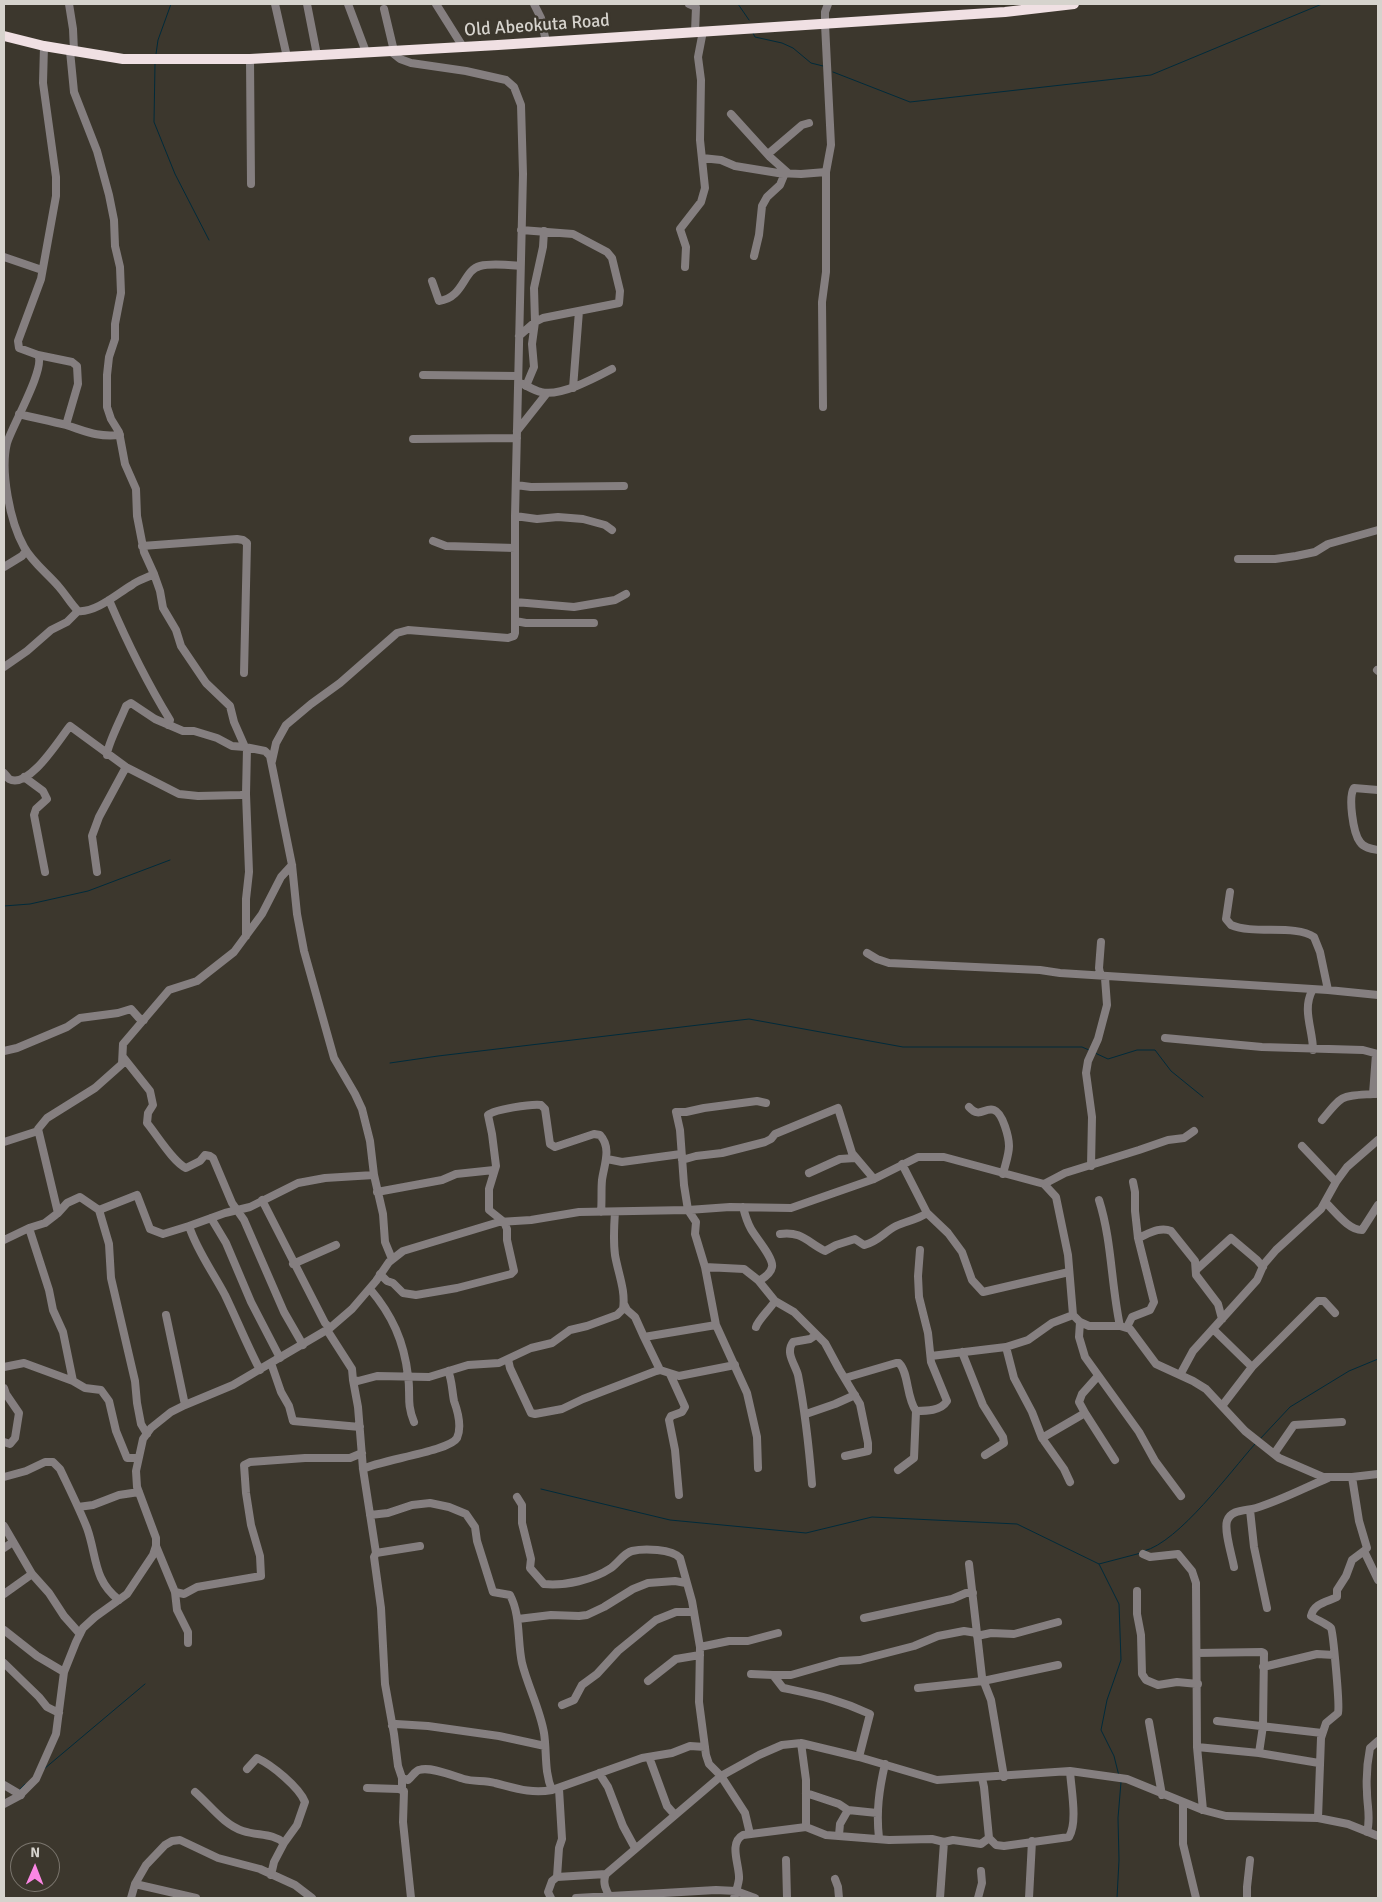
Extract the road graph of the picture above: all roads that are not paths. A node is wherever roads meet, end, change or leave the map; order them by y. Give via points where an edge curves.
1 (69, 4) edge
2 (275, 4) edge
3 (307, 4) edge
4 (348, 4) edge
5 (436, 4) edge
6 (534, 4) edge
7 (689, 4) edge
8 (828, 4) edge
9 (1074, 4) edge
10 (384, 9) dead end
11 (825, 24) junction
12 (699, 31) junction
13 (4, 36) edge
14 (546, 42) junction
15 (44, 46) junction
16 (463, 47) junction
17 (72, 51) junction
18 (392, 51) junction
19 (366, 52) junction
20 (317, 55) junction
21 (288, 57) junction
22 (250, 59) junction
23 (731, 114) dead end
24 (809, 123) dead end
25 (768, 154) junction
26 (702, 158) junction
27 (826, 172) junction
28 (786, 173) junction
29 (251, 184) dead end
30 (521, 230) junction
31 (544, 232) junction
32 (754, 256) dead end
33 (4, 257) edge
34 (520, 266) junction
35 (685, 267) dead end
36 (42, 270) junction
37 (432, 281) dead end
38 (579, 311) junction
39 (536, 322) junction
40 (519, 336) junction
41 (38, 355) junction
42 (612, 369) dead end
43 (423, 376) dead end
44 (518, 379) junction
45 (526, 386) junction
46 (573, 388) junction
47 (547, 393) junction
48 (823, 407) dead end
49 (19, 414) junction
50 (66, 425) junction
51 (517, 434) junction
52 (120, 435) junction
53 (413, 439) dead end
54 (5, 449) edge
55 (516, 485) junction
56 (624, 486) dead end
57 (515, 516) junction
58 (612, 530) dead end
59 (1378, 530) edge
60 (432, 541) dead end
61 (142, 546) junction
62 (515, 548) junction
63 (26, 551) junction
64 (1238, 559) dead end
65 (4, 567) edge
66 (154, 574) junction
67 (626, 594) dead end
68 (110, 600) junction
69 (515, 602) junction
70 (78, 611) junction
71 (516, 621) junction
72 (594, 623) dead end
73 (4, 667) edge
74 (244, 673) dead end
75 (168, 725) junction
76 (246, 748) junction
77 (107, 755) junction
78 (272, 761) junction
79 (126, 767) junction
80 (6, 776) edge
81 (24, 777) junction
82 (4, 786) edge
83 (1378, 790) edge
84 (246, 794) junction
85 (1378, 850) edge
86 (292, 865) junction
87 (45, 872) dead end
88 (96, 872) dead end
89 (1230, 892) dead end
90 (246, 936) junction
91 (1101, 942) dead end
92 (867, 953) dead end
93 (1102, 976) junction
94 (1328, 990) junction
95 (1312, 991) junction
96 (1378, 995) edge
97 (144, 1020) junction
98 (1165, 1038) dead end
99 (1313, 1050) junction
100 (4, 1051) edge
101 (1377, 1054) edge
102 (123, 1057) junction
103 (1376, 1094) edge
104 (766, 1103) dead end
105 (969, 1107) dead end
106 (1322, 1120) dead end
107 (38, 1131) junction
108 (1194, 1131) dead end
109 (1378, 1140) edge
110 (4, 1142) edge
111 (1302, 1146) dead end
112 (681, 1157) junction
113 (856, 1158) junction
114 (607, 1159) junction
115 (902, 1164) junction
116 (1091, 1166) junction
117 (494, 1170) junction
118 (809, 1174) dead end
119 (1003, 1174) junction
120 (374, 1176) junction
121 (874, 1179) junction
122 (1133, 1182) dead end
123 (1336, 1182) junction
124 (1044, 1184) junction
125 (377, 1192) junction
126 (262, 1200) junction
127 (1099, 1200) dead end
128 (1325, 1202) junction
129 (1378, 1206) edge
130 (743, 1207) junction
131 (99, 1210) junction
132 (237, 1210) junction
133 (688, 1210) junction
134 (601, 1212) junction
135 (615, 1212) junction
136 (927, 1213) junction
137 (58, 1214) junction
138 (212, 1218) junction
139 (504, 1222) junction
140 (189, 1226) junction
141 (28, 1228) junction
142 (780, 1234) dead end
143 (1138, 1238) junction
144 (4, 1240) edge
145 (336, 1246) dead end
146 (920, 1250) dead end
147 (392, 1259) junction
148 (293, 1264) junction
149 (1263, 1267) junction
150 (705, 1268) junction
151 (1196, 1270) junction
152 (1069, 1272) junction
153 (380, 1274) junction
154 (759, 1281) junction
155 (370, 1289) junction
156 (775, 1301) junction
157 (624, 1304) junction
158 (1117, 1312) junction
159 (1335, 1313) dead end
160 (166, 1314) dead end
161 (1074, 1315) junction
162 (1133, 1316) junction
163 (1222, 1319) junction
164 (1080, 1322) junction
165 (716, 1325) junction
166 (1124, 1326) junction
167 (756, 1327) dead end
168 (328, 1329) junction
169 (1213, 1329) junction
170 (816, 1335) junction
171 (644, 1336) junction
172 (303, 1345) junction
173 (1006, 1347) junction
174 (962, 1352) junction
175 (931, 1356) junction
176 (280, 1358) junction
177 (508, 1359) junction
178 (271, 1363) junction
179 (735, 1365) junction
180 (4, 1367) edge
181 (1252, 1367) junction
182 (260, 1370) junction
183 (660, 1370) junction
184 (448, 1371) junction
185 (670, 1374) junction
186 (1180, 1375) junction
187 (408, 1376) junction
188 (1098, 1376) junction
189 (845, 1378) junction
190 (73, 1380) junction
191 (353, 1380) junction
192 (4, 1388) edge
193 (855, 1395) junction
194 (185, 1405) junction
195 (1222, 1406) junction
196 (916, 1411) junction
197 (1084, 1412) junction
198 (806, 1414) junction
199 (414, 1422) dead end
200 (1342, 1422) dead end
201 (360, 1427) junction
202 (147, 1434) junction
203 (1042, 1438) junction
204 (4, 1442) edge
205 (362, 1453) junction
206 (985, 1454) dead end
207 (1274, 1454) junction
208 (845, 1456) dead end
209 (138, 1458) junction
210 (1115, 1460) dead end
211 (758, 1468) dead end
212 (364, 1469) junction
213 (898, 1470) dead end
214 (1378, 1474) edge
215 (4, 1477) edge
216 (1352, 1477) junction
217 (1330, 1478) junction
218 (1070, 1482) dead end
219 (812, 1484) dead end
220 (139, 1492) junction
221 (679, 1495) dead end
222 (517, 1496) dead end
223 (1181, 1496) dead end
224 (78, 1507) junction
225 (1250, 1510) junction
226 (370, 1514) junction
227 (4, 1526) edge
228 (13, 1542) junction
229 (156, 1546) junction
230 (420, 1546) dead end
231 (4, 1548) edge
232 (1364, 1551) junction
233 (376, 1553) junction
234 (1143, 1554) dead end
235 (969, 1564) dead end
236 (1234, 1567) dead end
237 (32, 1574) junction
238 (1378, 1580) edge
239 (686, 1583) junction
240 (1137, 1591) dead end
241 (175, 1592) junction
242 (973, 1593) junction
243 (4, 1594) edge
244 (119, 1600) junction
245 (1267, 1608) dead end
246 (694, 1612) junction
247 (864, 1618) dead end
248 (518, 1619) junction
249 (1058, 1622) dead end
250 (4, 1630) edge
251 (778, 1633) dead end
252 (80, 1634) junction
253 (977, 1634) junction
254 (188, 1643) dead end
255 (700, 1651) junction
256 (1197, 1653) junction
257 (1334, 1655) junction
258 (4, 1663) edge
259 (1058, 1665) dead end
260 (1263, 1667) junction
261 (64, 1672) junction
262 (751, 1674) dead end
263 (773, 1675) junction
264 (648, 1681) dead end
265 (983, 1681) junction
266 (1198, 1684) junction
267 (918, 1688) dead end
268 (562, 1705) dead end
269 (59, 1713) junction
270 (1217, 1721) dead end
271 (1149, 1722) dead end
272 (392, 1726) junction
273 (1264, 1726) junction
274 (1322, 1732) junction
275 (1378, 1741) edge
276 (801, 1743) junction
277 (545, 1746) junction
278 (705, 1747) junction
279 (1197, 1748) junction
280 (1259, 1753) junction
281 (649, 1757) junction
282 (859, 1757) junction
283 (1320, 1763) junction
284 (885, 1764) junction
285 (247, 1769) dead end
286 (1070, 1771) junction
287 (599, 1773) junction
288 (721, 1776) junction
289 (1004, 1777) junction
290 (402, 1778) junction
291 (982, 1778) junction
292 (4, 1784) edge
293 (368, 1788) dead end
294 (402, 1789) junction
295 (555, 1789) junction
296 (195, 1792) dead end
297 (806, 1793) junction
298 (21, 1794) junction
299 (1162, 1795) junction
300 (1183, 1802) junction
301 (4, 1804) edge
302 (848, 1810) junction
303 (1203, 1810) junction
304 (877, 1813) junction
305 (675, 1815) junction
306 (1318, 1818) junction
307 (806, 1827) junction
308 (1368, 1832) junction
309 (750, 1834) junction
310 (839, 1835) junction
311 (1378, 1836) edge
312 (879, 1838) junction
313 (989, 1838) junction
314 (1032, 1841) junction
315 (944, 1842) junction
316 (284, 1843) junction
317 (635, 1848) junction
318 (786, 1860) dead end
319 (1250, 1860) dead end
320 (981, 1871) dead end
321 (606, 1874) junction
322 (271, 1875) junction
323 (557, 1877) junction
324 (835, 1879) dead end
325 (135, 1884) junction
326 (735, 1895) edge
327 (131, 1898) edge
328 (196, 1898) edge
329 (312, 1898) edge
330 (411, 1898) edge
331 (551, 1898) edge
332 (576, 1898) edge
333 (611, 1898) edge
334 (755, 1898) edge
335 (787, 1898) edge
336 (839, 1898) edge
337 (940, 1898) edge
338 (978, 1898) edge
339 (1030, 1898) edge
340 (1196, 1898) edge
341 (1247, 1898) edge

1 - 17 street via 74,29
2 - 21 street
3 - 20 street
4 - 19 street
5 - 16 street
6 - 14 street
7 - 12 street via 696,7
8 - 11 street
9 - 11 highway, Old Abeokuta Road
10 - 18 street
11 - 12 highway, Old Abeokuta Road
11 - 27 street via 830,145
12 - 14 highway, Old Abeokuta Road
12 - 26 street
13 - 15 highway, Old Abeokuta Road
14 - 16 highway, Old Abeokuta Road
15 - 17 highway, Old Abeokuta Road
15 - 36 street via 43,83 57,184
16 - 18 highway, Old Abeokuta Road
17 - 22 highway, Old Abeokuta Road via 124,59
17 - 52 street via 72,82 109,195 119,255 121,293 115,339 109,357 106,400 108,413
18 - 19 highway, Old Abeokuta Road
18 - 30 street via 411,63 499,77 514,87 521,105 522,121
19 - 20 highway, Old Abeokuta Road
20 - 21 highway, Old Abeokuta Road
21 - 22 highway, Old Abeokuta Road
22 - 29 street
23 - 25 street
24 - 25 street via 802,125
25 - 28 street
26 - 28 street
26 - 35 street via 704,194 680,231 686,247
27 - 28 street
27 - 48 street
28 - 32 street via 762,206
30 - 31 street
30 - 34 street
31 - 38 street via 579,236 612,258 620,302
31 - 39 street via 534,288
33 - 36 street
34 - 37 street via 479,266 470,272 464,285 449,300 439,301
34 - 40 street
36 - 41 street via 18,341 19,348
38 - 39 street
38 - 46 street
39 - 40 street
39 - 45 street via 532,344 534,368
40 - 44 street
41 - 49 street via 41,362
41 - 50 street via 77,366 78,384
42 - 46 street
43 - 44 street
44 - 45 street
44 - 51 street
45 - 47 street
46 - 47 street
47 - 51 street
49 - 50 street
49 - 54 street
50 - 52 street via 103,436
51 - 53 street
51 - 55 street
52 - 61 street via 125,464 136,489
54 - 63 street via 8,498
55 - 56 street
55 - 57 street
57 - 58 street via 583,519
57 - 62 street
59 - 64 street via 1296,556
60 - 62 street via 446,546
61 - 66 street
61 - 74 street via 237,539 247,543
62 - 69 street
63 - 65 street
63 - 70 street
66 - 68 street via 132,584
66 - 76 street via 163,608 181,646 206,683 230,706
67 - 69 street via 615,600 574,607
68 - 70 street
68 - 75 street via 141,670 170,720
69 - 71 street
70 - 73 street
71 - 72 street
71 - 78 street via 515,633 508,638 408,630 397,633 340,684 286,725 276,743
75 - 76 street
75 - 77 street via 131,703 126,706 107,748
76 - 78 street via 265,750
76 - 84 street
77 - 79 street
77 - 81 street via 70,726 37,768
78 - 86 street
79 - 84 street via 179,794
79 - 88 street via 92,836
80 - 81 street
80 - 82 street
81 - 87 street via 43,791 47,799 34,815
83 - 85 street via 1354,788 1350,796 1358,839 1363,846
84 - 90 street via 249,872
86 - 90 street via 281,877 262,914
86 - 120 street via 297,914 316,996 334,1058 362,1109
89 - 94 street via 1226,919 1231,925 1305,932 1314,937
90 - 97 street via 224,961 197,981 169,990
91 - 93 street via 1099,968
92 - 93 street via 889,963
93 - 95 street
93 - 116 street via 1105,978 1107,1005 1086,1073 1092,1117
94 - 95 street
94 - 96 street
95 - 99 street via 1308,1012
97 - 100 street via 131,1009 86,1016
97 - 102 street via 121,1046
98 - 99 street
99 - 101 street via 1363,1050
101 - 103 street
102 - 107 street via 122,1064 95,1088 47,1118
102 - 132 street via 150,1091 153,1105 147,1123 182,1166 186,1168 205,1155 210,1156
103 - 106 street via 1339,1099
104 - 112 street via 757,1101 676,1112
105 - 119 street via 979,1113 993,1110 1002,1118 1009,1145
107 - 110 street
107 - 137 street
108 - 116 street via 1184,1138 1168,1140
109 - 123 street via 1347,1167
111 - 123 street
112 - 113 street via 722,1153 765,1142 775,1134 838,1108
112 - 114 street via 622,1162
112 - 133 street
113 - 118 street via 840,1159
113 - 121 street
114 - 117 street via 600,1134 552,1146 544,1107 522,1105 488,1115
114 - 134 street via 602,1180
115 - 119 street via 918,1157 944,1157
115 - 121 street
115 - 136 street
116 - 124 street via 1065,1173
117 - 125 street via 456,1174 442,1180
117 - 139 street via 489,1210
119 - 124 street
120 - 125 street
120 - 126 street via 325,1178 298,1184
121 - 130 street via 791,1208
122 - 143 street
123 - 128 street
124 - 152 street via 1056,1197
125 - 147 street
126 - 132 street
126 - 148 street
127 - 158 street via 1106,1221
128 - 129 street via 1358,1230 1362,1230
128 - 149 street via 1310,1220 1282,1243
130 - 133 street
130 - 154 street via 752,1231 772,1262 767,1276
131 - 137 street via 80,1197 67,1203
131 - 140 street via 137,1195 150,1229 163,1234
131 - 202 street via 109,1244 111,1278 135,1381 138,1410
132 - 138 street
132 - 172 street via 284,1312
133 - 135 street
133 - 150 street via 696,1222 695,1234
134 - 135 street
134 - 139 street
135 - 157 street via 614,1240
136 - 142 street via 895,1226 874,1243 864,1245 855,1239 825,1251 798,1234
136 - 152 street via 962,1252 972,1280 983,1292
137 - 141 street via 45,1223
138 - 140 street
138 - 176 street
139 - 147 street via 416,1246
139 - 153 street via 514,1271 511,1274 416,1296 403,1293
140 - 182 street
141 - 144 street
141 - 190 street via 63,1332
143 - 151 street via 1158,1230 1169,1230 1195,1261
143 - 162 street via 1154,1304 1150,1310
145 - 148 street
146 - 175 street via 919,1297
147 - 153 street
148 - 168 street
149 - 151 street via 1231,1238
149 - 163 street via 1257,1280
150 - 154 street via 742,1268
150 - 165 street
151 - 163 street via 1196,1275 1218,1304
152 - 161 street
153 - 155 street
154 - 156 street
155 - 168 street
155 - 187 street via 398,1332
156 - 167 street
156 - 170 street via 794,1312
157 - 171 street
157 - 177 street via 617,1316 570,1330 552,1343
158 - 162 street
158 - 166 street
159 - 181 street via 1324,1301 1318,1301
160 - 194 street
161 - 164 street
161 - 173 street via 1052,1323 1028,1340
162 - 166 street
163 - 169 street
164 - 166 street via 1089,1326
164 - 188 street via 1081,1346
165 - 171 street
165 - 179 street
166 - 186 street via 1156,1364
168 - 172 street
168 - 191 street via 352,1369
169 - 181 street
169 - 186 street via 1188,1357
170 - 189 street via 830,1350
170 - 198 street via 793,1342 790,1346
171 - 183 street
172 - 176 street
173 - 174 street
173 - 203 street via 1014,1378
174 - 175 street
174 - 206 street via 983,1405 1004,1438 1004,1443
175 - 196 street via 947,1401 943,1406
176 - 178 street
177 - 183 street via 513,1376 535,1414 562,1409
177 - 184 street
178 - 182 street
178 - 201 street via 293,1421
179 - 185 street via 679,1376
179 - 211 street via 754,1417
180 - 190 street via 24,1364
181 - 195 street
182 - 194 street
183 - 185 street
184 - 187 street via 429,1377
184 - 212 street via 459,1422 456,1440 419,1455
185 - 221 street via 685,1407 669,1420
186 - 195 street via 1206,1389
187 - 191 street
187 - 199 street via 408,1406
188 - 197 street via 1082,1394 1079,1402
188 - 223 street
189 - 193 street
189 - 196 street via 899,1363
190 - 209 street via 85,1388 101,1390 109,1402 127,1458
191 - 201 street
192 - 204 street via 20,1413 15,1438 10,1444
193 - 198 street
193 - 208 street via 864,1419 868,1451
194 - 202 street via 160,1420
195 - 207 street via 1245,1431
196 - 213 street via 914,1458
197 - 203 street
197 - 210 street
198 - 219 street
200 - 207 street via 1294,1425
201 - 205 street
202 - 209 street via 142,1439
203 - 218 street
205 - 212 street
205 - 241 street via 350,1458 305,1458 244,1465 261,1576 197,1587 184,1594
207 - 217 street via 1290,1464
209 - 220 street
212 - 226 street
214 - 216 street
215 - 224 street via 45,1462 54,1462
216 - 217 street
216 - 232 street via 1367,1548
217 - 225 street
220 - 224 street
220 - 229 street
222 - 239 street via 522,1505 530,1568 544,1584 556,1585 590,1578 608,1570 630,1552 661,1550 680,1558
224 - 244 street via 96,1569 112,1595
225 - 236 street via 1235,1512 1227,1520
225 - 245 street
226 - 233 street
226 - 248 street via 430,1503 466,1514 475,1527 493,1592 510,1595
227 - 228 street
228 - 231 street
228 - 237 street
229 - 241 street
229 - 244 street via 154,1555
230 - 233 street
232 - 238 street
232 - 257 street via 1352,1560 1337,1590 1337,1597 1315,1606 1312,1612 1311,1616 1330,1627
233 - 272 street via 385,1684
234 - 256 street via 1150,1557 1178,1554 1192,1571 1196,1584
235 - 242 street
237 - 243 street
237 - 252 street
239 - 246 street
239 - 248 street via 675,1580 648,1583 632,1589 604,1608 579,1616 551,1614
240 - 266 street via 1142,1674 1146,1680 1158,1685
241 - 254 street via 177,1610 188,1632
242 - 247 street
242 - 253 street
244 - 252 street via 95,1616
246 - 255 street
246 - 268 street via 676,1612 656,1620 582,1685 574,1700
248 - 277 street via 523,1664 541,1720
249 - 253 street via 1023,1633
250 - 261 street
251 - 255 street via 748,1641 729,1641
252 - 261 street
253 - 263 street via 964,1632 938,1636 860,1660 840,1661 792,1676
253 - 265 street
255 - 264 street via 676,1659
255 - 278 street via 700,1702
256 - 260 street via 1262,1652 1265,1657
256 - 266 street
257 - 260 street via 1318,1654
257 - 274 street via 1339,1711 1326,1723
258 - 269 street via 47,1707
259 - 265 street
260 - 273 street
261 - 269 street
262 - 263 street
263 - 282 street via 783,1688 821,1695 870,1714
265 - 267 street
265 - 289 street via 991,1700
266 - 279 street
269 - 298 street via 56,1734 36,1779
270 - 273 street
271 - 299 street
272 - 277 street via 428,1726
272 - 290 street
273 - 274 street
273 - 280 street
274 - 283 street
275 - 308 street via 1370,1748 1367,1764
276 - 282 street
276 - 288 street via 782,1745
276 - 297 street
277 - 295 street via 547,1774
278 - 281 street via 690,1746
278 - 288 street via 709,1764
279 - 280 street
279 - 303 street
280 - 283 street
281 - 287 street
281 - 305 street via 667,1806
282 - 284 street
283 - 306 street
284 - 291 street via 938,1780
284 - 304 street
285 - 316 street via 259,1759 302,1795 306,1804
286 - 289 street
286 - 299 street via 1127,1780
286 - 314 street via 1072,1832 1066,1838
287 - 295 street
287 - 317 street
288 - 305 street
288 - 309 street via 745,1813
289 - 291 street
290 - 294 street
290 - 295 street via 408,1780 420,1769 519,1790 540,1792
291 - 313 street
292 - 298 street
293 - 294 street
294 - 330 street
295 - 323 street via 562,1839
296 - 316 street via 227,1823 243,1831 277,1837
297 - 302 street
297 - 307 street
298 - 301 street
299 - 300 street
300 - 303 street
300 - 340 street via 1183,1844
302 - 304 street
302 - 310 street via 840,1824
303 - 306 street via 1250,1818
304 - 312 street
305 - 317 street
306 - 308 street
307 - 309 street
307 - 310 street via 826,1835
308 - 311 street
309 - 326 street via 740,1836 737,1844 739,1878
310 - 312 street
312 - 315 street via 932,1838
313 - 314 street via 999,1846
313 - 315 street via 981,1844
314 - 339 street
315 - 337 street
316 - 322 street
317 - 321 street
318 - 335 street
319 - 341 street
320 - 338 street
321 - 323 street
321 - 333 street via 604,1882
322 - 325 street via 218,1858 180,1840 172,1840 146,1865
322 - 329 street via 295,1885
323 - 331 street via 549,1885
324 - 336 street
325 - 327 street
325 - 328 street
326 - 333 street via 681,1892
326 - 334 street
332 - 333 street

